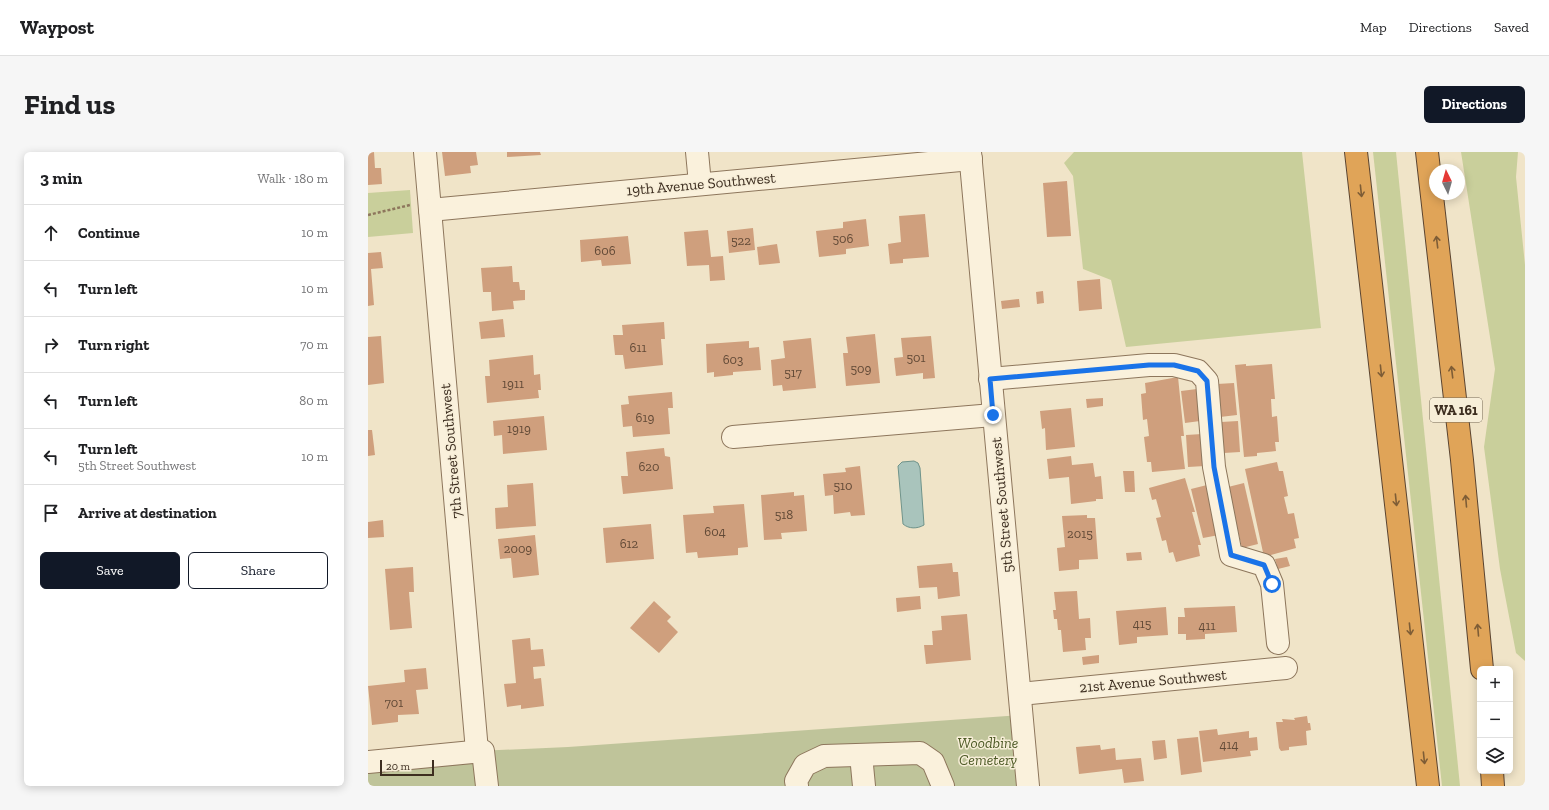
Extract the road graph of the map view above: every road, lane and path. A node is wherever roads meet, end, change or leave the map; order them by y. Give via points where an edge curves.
1 (425, 152) edge
2 (697, 152) edge
3 (1356, 152) edge
4 (1427, 152) edge
5 (971, 156) edge
6 (700, 184) junction
7 (430, 210) junction
8 (368, 215) edge
9 (990, 379) junction
10 (993, 415) junction
11 (733, 437) dead end
12 (1278, 643) dead end
13 (1482, 666) edge
14 (1286, 668) dead end
15 (1020, 694) junction
16 (480, 751) junction
17 (861, 755) junction
18 (368, 762) edge
19 (1492, 774) edge
20 (487, 786) edge
21 (797, 786) edge
22 (864, 786) edge
23 (943, 786) edge
24 (1028, 786) edge
25 (1428, 786) edge
26 (1493, 786) edge

1 - 7 street, 7th Street Southwest
2 - 6 street
3 -> 25 highway
13 -> 4 highway, WA 161 via 1462,460
5 - 6 street, 19th Avenue Southwest
5 - 9 street, 5th Street Southwest
6 - 7 street, 19th Avenue Southwest
7 - 8 path via 410,205
7 - 16 street, 7th Street Southwest
9 - 10 street, 5th Street Southwest
9 - 12 street via 1149,365 1174,365 1198,371 1207,381 1214,467 1231,555 1264,565 1272,584
10 - 11 street
10 - 15 street, 5th Street Southwest
14 - 15 street, 21st Avenue Southwest
15 - 24 street, 5th Street Southwest
16 - 18 street
16 - 20 street, 7th Street Southwest
17 - 21 street via 824,756 805,765 796,781
17 - 22 street
17 - 23 street via 920,753 933,762
19 - 26 highway

